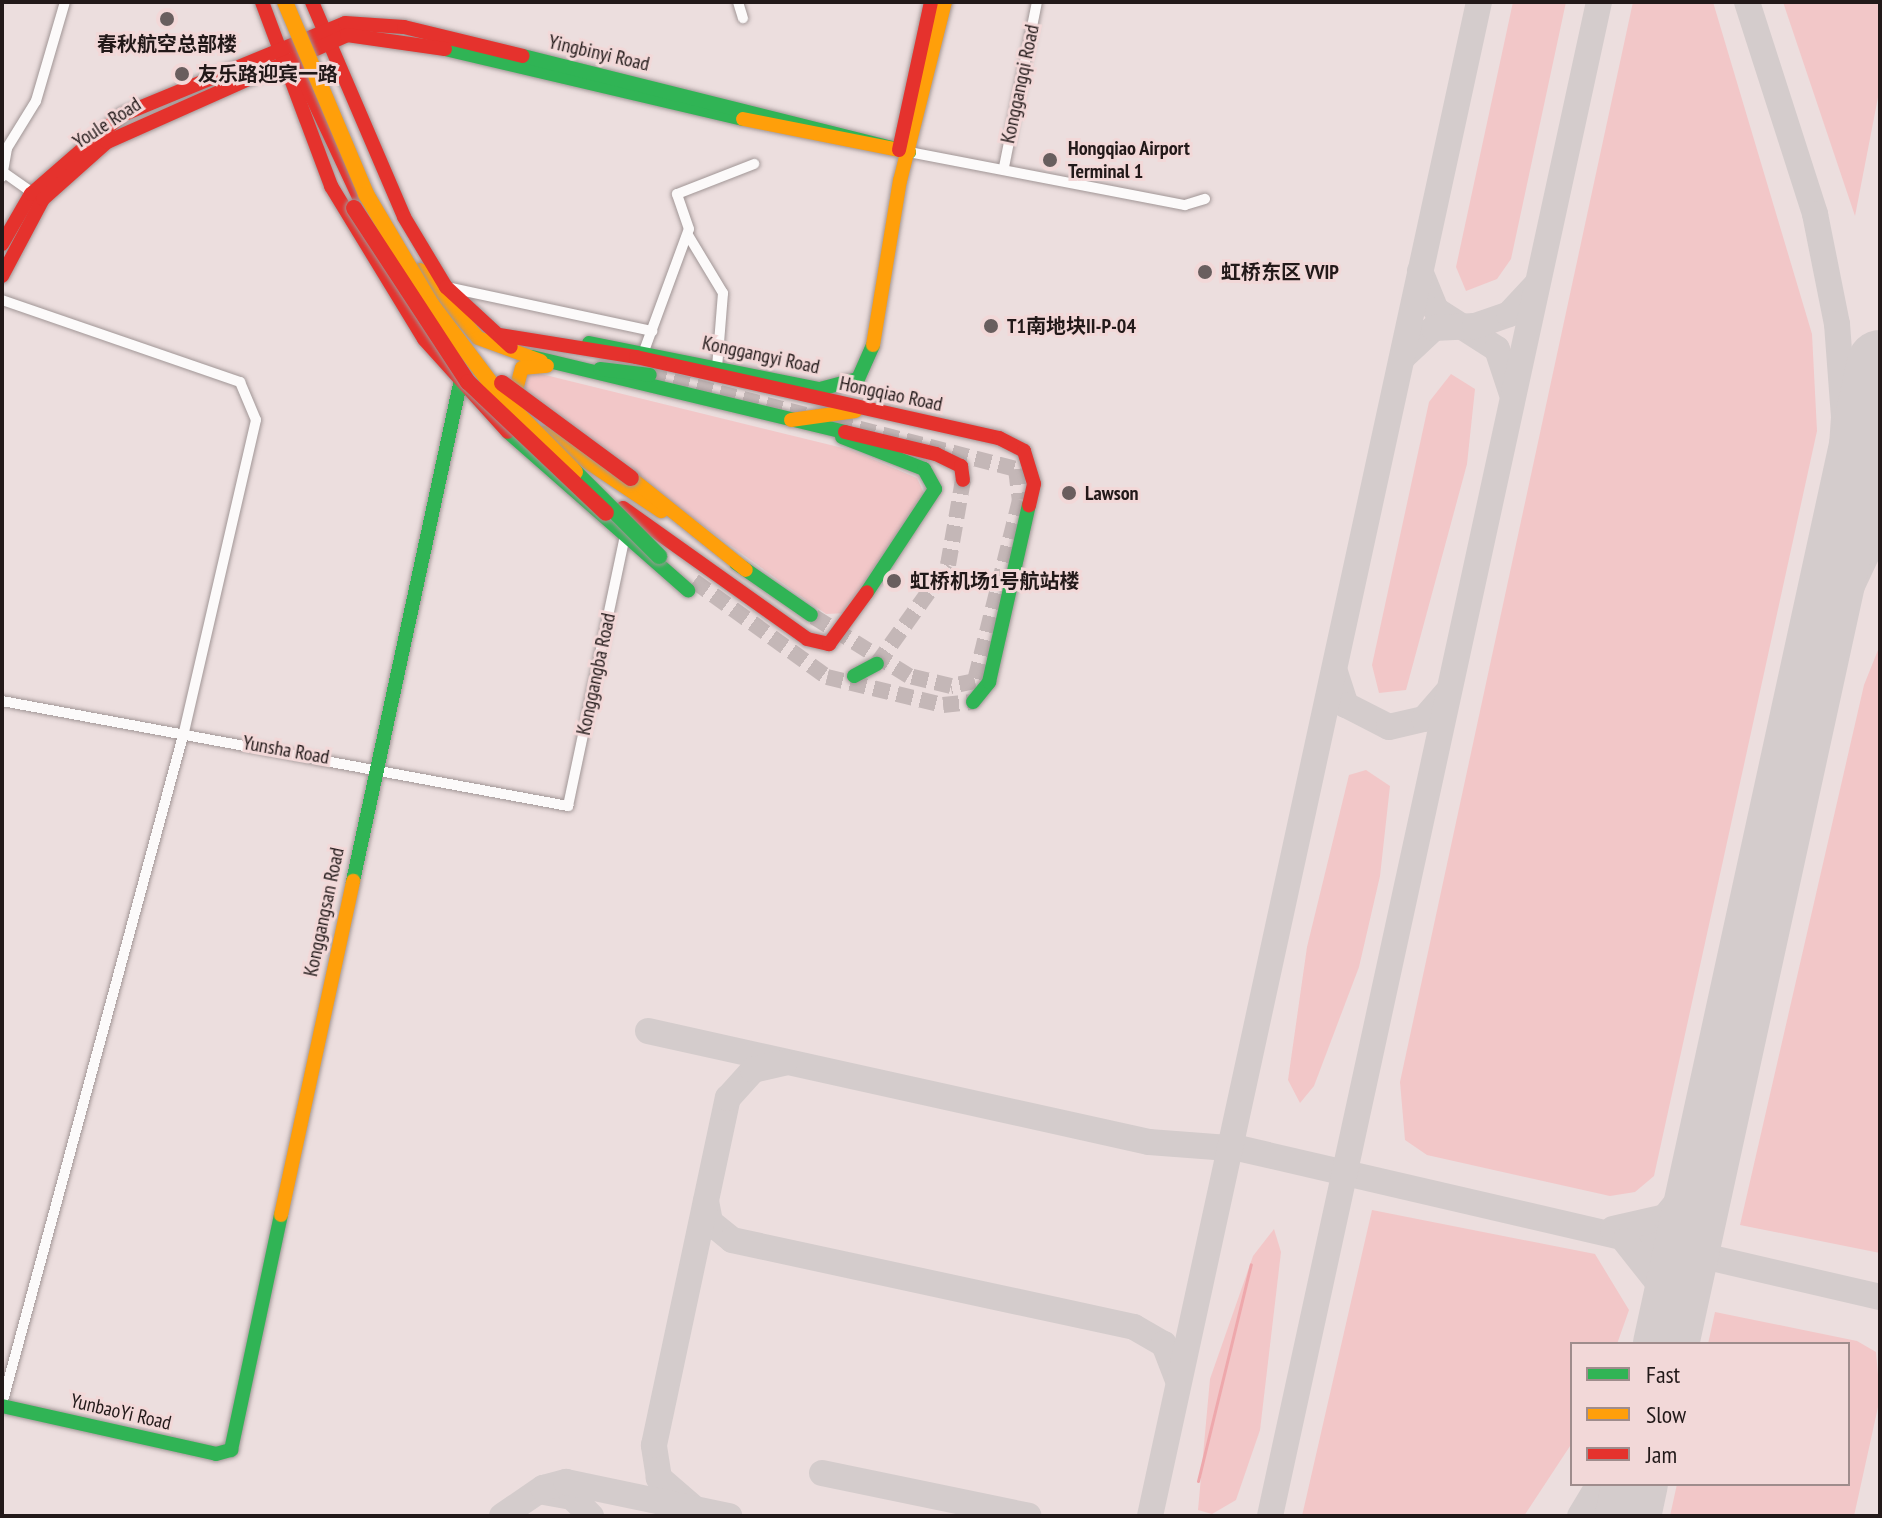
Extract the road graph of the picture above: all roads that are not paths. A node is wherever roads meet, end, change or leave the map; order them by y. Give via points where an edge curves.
1 (65, 2) edge
2 (262, 2) edge
3 (285, 2) edge
4 (298, 2) edge
5 (312, 2) edge
6 (738, 2) edge
7 (931, 2) edge
8 (945, 2) edge
9 (1037, 2) edge
10 (743, 18) dead end
11 (324, 34) junction
12 (287, 60) junction
13 (902, 150) junction
14 (754, 164) dead end
15 (1004, 167) junction
16 (2, 175) edge
17 (37, 196) junction
18 (1205, 199) dead end
19 (688, 235) junction
20 (2, 244) edge
21 (417, 266) junction
22 (2, 276) edge
23 (446, 287) junction
24 (2, 300) edge
25 (431, 304) junction
26 (484, 326) junction
27 (652, 331) junction
28 (644, 351) junction
29 (543, 353) junction
30 (717, 367) junction
31 (565, 368) junction
32 (650, 375) tunnel mouth
33 (460, 384) junction
34 (865, 409) junction
35 (524, 418) junction
36 (782, 421) junction
37 (842, 437) junction
38 (963, 480) dead end
39 (624, 541) junction
40 (659, 556) junction
41 (746, 570) junction
42 (722, 580) junction
43 (811, 615) tunnel mouth
44 (877, 664) tunnel mouth
45 (854, 676) dead end
46 (2, 701) edge
47 (973, 702) dead end
48 (184, 732) junction
49 (376, 765) junction
50 (568, 806) joint
51 (2, 1405) edge
52 (231, 1450) joint

1 - 16 street via 36,101 7,148
2 - 12 main road
3 - 25 main road, bridge via 366,194
4 - 21 main road via 392,221
5 - 11 main road, Hongqiao Road
6 - 10 street
7 - 13 main road, Konggangyi Road
8 - 13 main road, Konggangyi Road
9 - 15 street, Konggangqi Road
11 - 12 main road, Yingbinyi Road
11 - 13 main road, Yingbinyi Road via 404,27
11 - 23 main road, Hongqiao Road via 383,180
12 - 17 main road, Youle Road via 129,128
12 - 33 main road via 294,104 331,186 395,297
12 - 35 main road via 389,252 463,357
12 - 40 main road, bridge via 354,208 468,382
13 - 15 street, Yingbinyi Road
13 - 30 main road, Konggangyi Road via 870,364 834,391
14 - 19 street via 677,194
15 - 18 street, Yingbinyi Road via 1185,205
16 - 17 street
17 - 20 main road, Youle Road
17 - 22 main road, Youle Road
19 - 27 street
19 - 30 street via 723,293
21 - 26 main road
21 - 29 main road via 478,338
23 - 26 main road, Hongqiao Road
23 - 27 street
24 - 48 street via 240,382 256,420
25 - 40 main road, bridge via 502,398
25 - 41 main road, bridge via 519,398
26 - 29 main road, Hongqiao Road
27 - 28 street
28 - 29 main road, Konggangyi Road
28 - 30 main road, Konggangyi Road
29 - 31 main road, Hongqiao Road
29 - 32 main road
29 - 34 main road, Hongqiao Road via 636,357
31 - 35 main road via 522,368 513,389
31 - 36 main road, Hongqiao Road
33 - 39 main road
33 - 49 main road, Konggangsan Road
34 - 36 main road
34 - 47 main road, Hongqiao Road via 999,438 1031,460 1034,484 989,682
35 - 41 main road
35 - 42 main road via 637,521
36 - 37 main road, Hongqiao Road
37 - 38 main road, Hongqiao Road via 952,459
37 - 42 main road via 924,469 935,489 923,517 836,639 815,643
39 - 40 main road via 691,586
39 - 42 main road
39 - 50 street, Konggangba Road
41 - 43 main road
44 - 45 main road
46 - 48 street, Yunsha Road
48 - 49 street, Yunsha Road
48 - 51 street
49 - 50 street, Yunsha Road
49 - 52 main road, Konggangsan Road
51 - 52 main road, YunbaoYi Road via 216,1454

